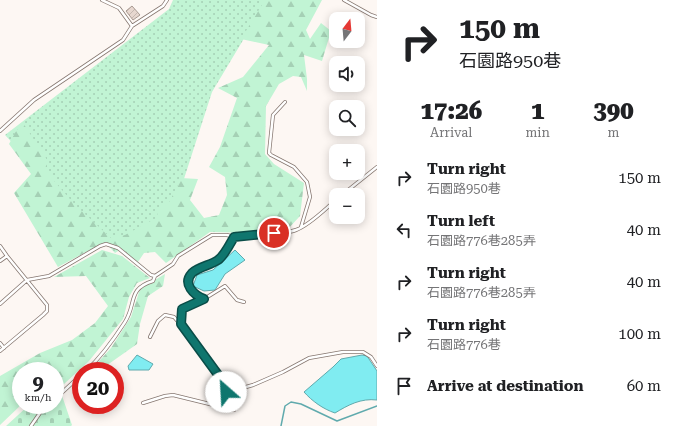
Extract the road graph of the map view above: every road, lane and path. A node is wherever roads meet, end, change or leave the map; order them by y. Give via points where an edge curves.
1 (102, 0) edge
2 (167, 0) edge
3 (344, 0) edge
4 (377, 17) edge
5 (132, 26) junction
6 (285, 102) dead end
7 (0, 131) edge
8 (377, 167) edge
9 (351, 188) edge
10 (329, 205) edge
11 (301, 227) junction
12 (234, 237) junction
13 (0, 246) edge
14 (7, 256) junction
15 (0, 261) edge
16 (155, 276) junction
17 (27, 280) junction
18 (204, 299) junction
19 (244, 302) dead end
20 (0, 304) edge
21 (181, 324) junction
22 (150, 337) dead end
23 (0, 343) edge
24 (4, 348) junction
25 (0, 351) edge
26 (96, 362) edge
27 (377, 366) edge
28 (72, 383) edge
29 (227, 387) junction
30 (64, 391) edge
31 (143, 403) dead end
32 (39, 414) edge
33 (31, 426) edge

1 - 5 lane via 119,8
2 - 5 lane via 164,6
3 - 4 lane
5 - 7 lane via 123,40 34,100
6 - 11 lane via 273,115 269,153 294,167 307,182 310,197
8 - 9 lane
10 - 11 lane
11 - 12 lane via 287,232
12 - 16 lane via 212,235 178,256 173,264
12 - 18 lane via 219,260 192,273 188,281 190,289
13 - 14 lane
14 - 15 lane
14 - 17 lane
16 - 17 lane via 118,248 106,244 93,249 49,276
16 - 26 lane via 153,281 142,284 134,295 126,321
17 - 20 lane
17 - 24 lane via 47,305 47,311
18 - 19 lane via 225,286 237,300
18 - 21 lane via 182,309
21 - 22 lane via 174,317 166,315 158,321
21 - 29 lane
23 - 24 lane
24 - 25 lane
27 - 29 lane via 371,357 363,352 343,352 309,358 253,385 239,389
28 - 30 lane
29 - 31 lane via 226,392 234,410 173,395
32 - 33 lane

